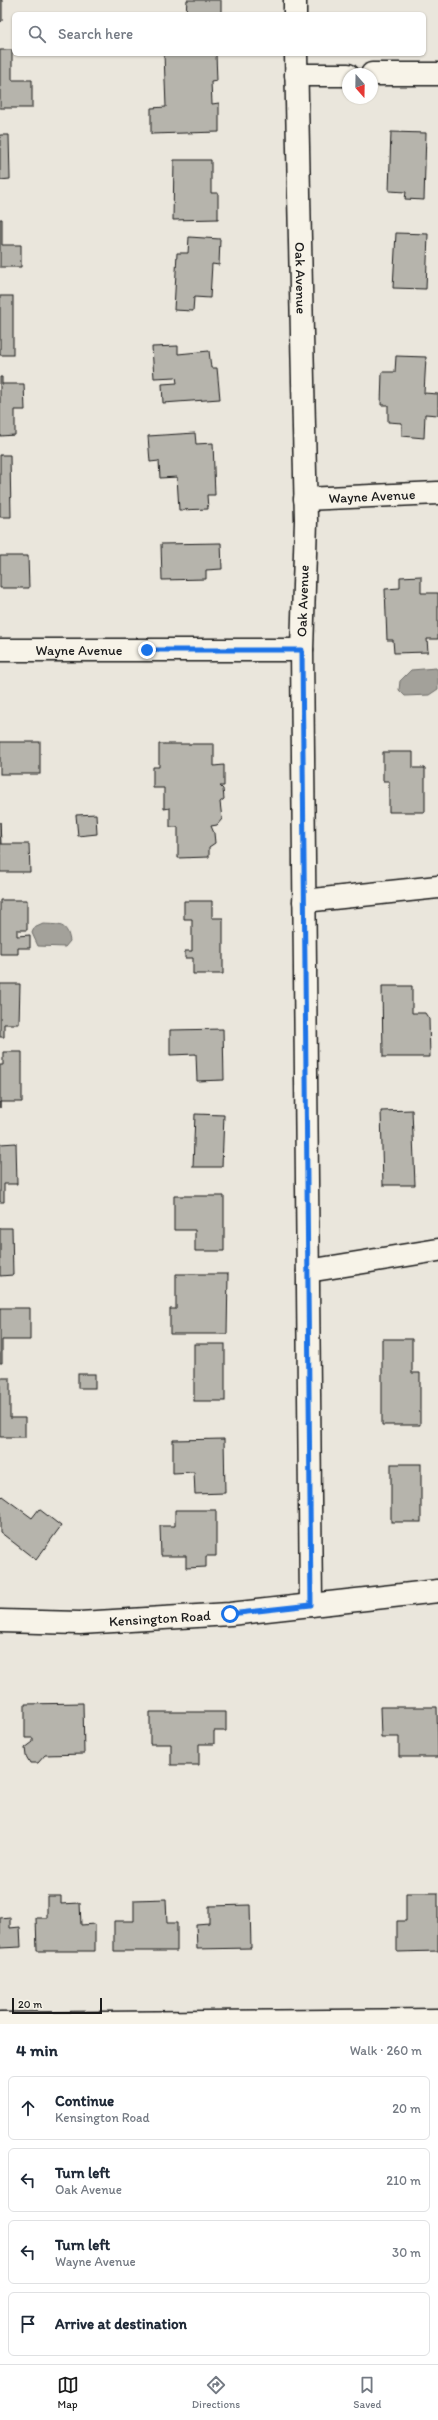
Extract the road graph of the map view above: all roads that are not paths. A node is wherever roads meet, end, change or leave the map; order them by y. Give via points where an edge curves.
1 (295, 0) edge
2 (295, 12) edge
3 (296, 65) edge
4 (342, 74) edge
5 (378, 74) edge
6 (438, 74) edge
7 (438, 493) edge
8 (305, 499) junction
9 (0, 650) edge
10 (302, 650) junction
11 (438, 887) edge
12 (304, 901) junction
13 (438, 1250) edge
14 (308, 1271) junction
15 (438, 1591) edge
16 (311, 1605) junction
17 (0, 1621) edge
18 (438, 2020) edge
19 (0, 2024) edge

1 - 2 street
3 - 4 street
3 - 8 street, Oak Avenue
5 - 6 street
7 - 8 street, Wayne Avenue
8 - 10 street, Oak Avenue
9 - 10 street, Wayne Avenue
10 - 12 street, Oak Avenue
11 - 12 street
12 - 14 street, Oak Avenue
13 - 14 street
14 - 16 street, Oak Avenue
15 - 16 street, Kensington Road
16 - 17 street, Kensington Road via 230,1614 80,1623
18 - 19 street

